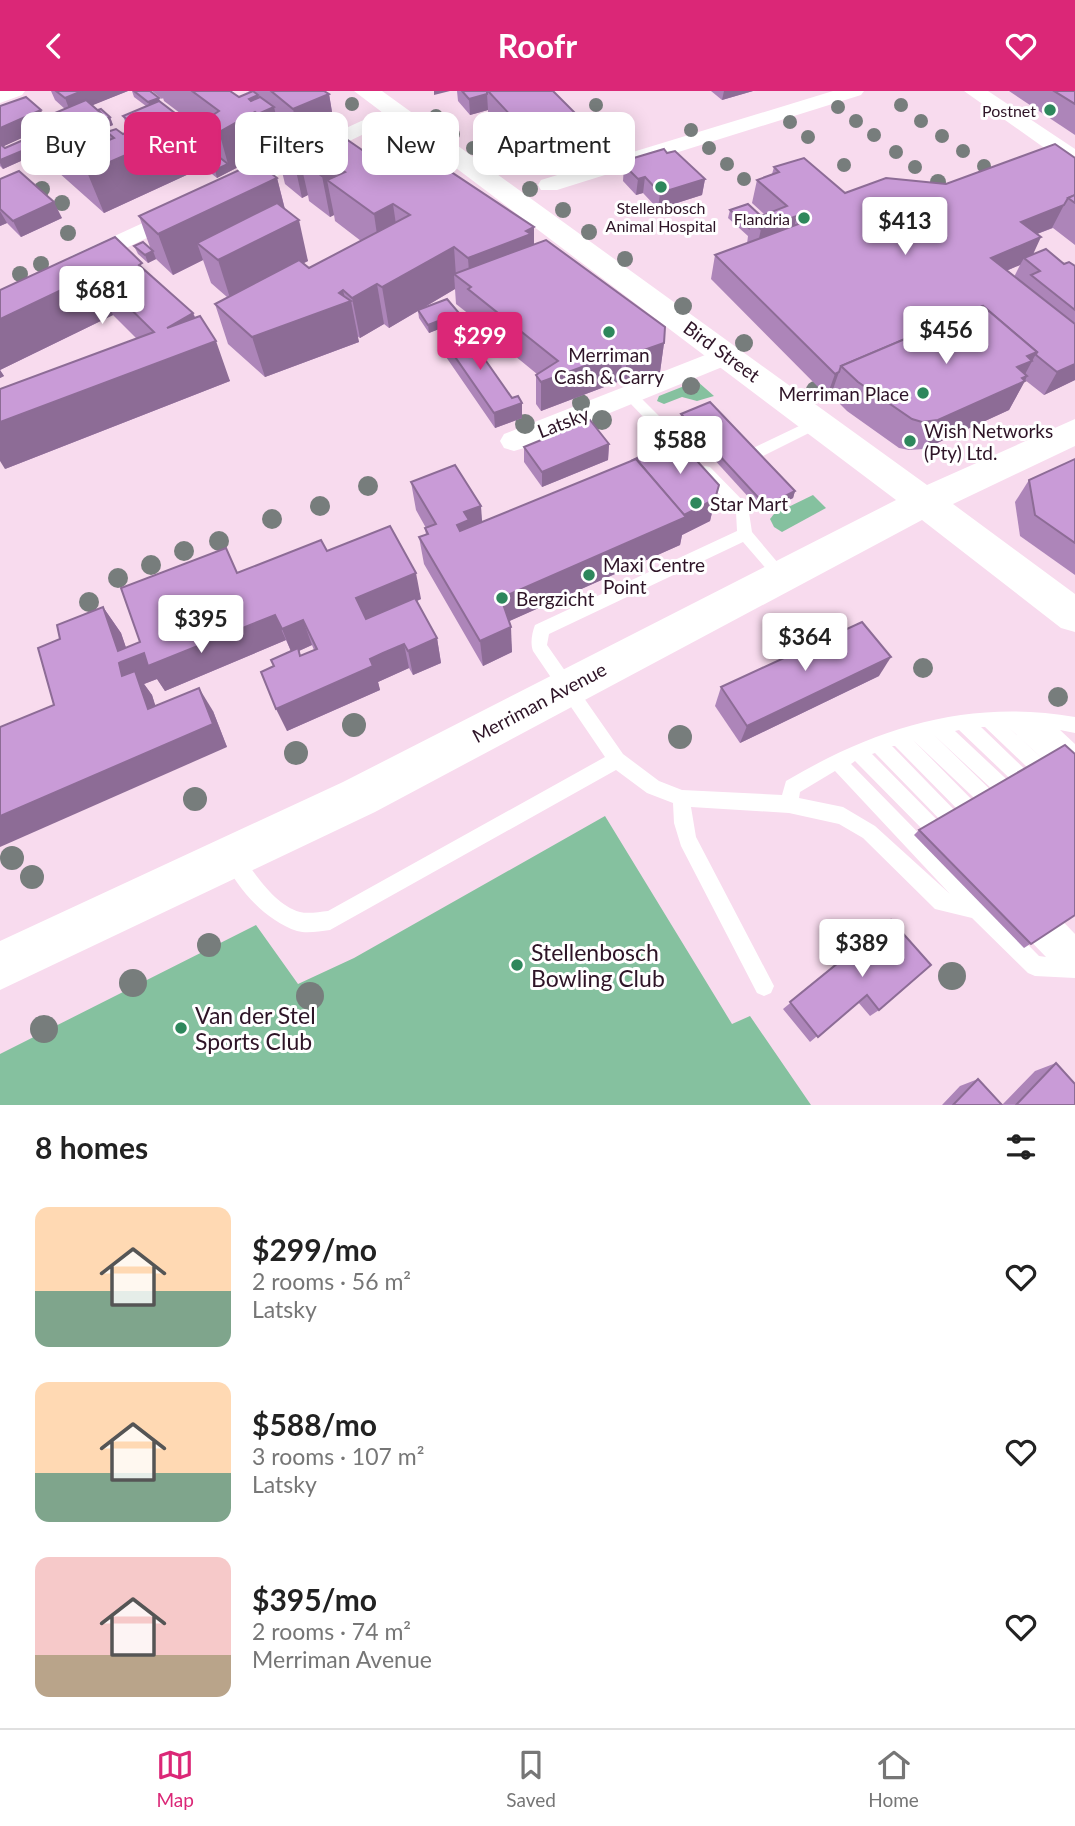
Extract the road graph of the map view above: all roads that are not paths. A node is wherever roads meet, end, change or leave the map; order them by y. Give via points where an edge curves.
1 (15, 91) edge
2 (366, 91) edge
3 (855, 91) edge
4 (974, 91) edge
5 (0, 97) edge
6 (394, 112) edge
7 (362, 127) edge
8 (459, 159) edge
9 (1075, 159) edge
10 (549, 185) dead end
11 (55, 273) edge
12 (728, 355) junction
13 (631, 396) junction
14 (818, 422) junction
15 (1075, 431) edge
16 (514, 441) dead end
17 (752, 455) edge
18 (923, 503) junction
19 (744, 534) junction
20 (781, 576) junction
21 (1075, 616) edge
22 (567, 688) junction
23 (988, 719) junction
24 (1035, 719) junction
25 (1013, 720) junction
26 (964, 723) junction
27 (939, 727) junction
28 (1071, 727) edge
29 (918, 731) junction
30 (898, 737) junction
31 (878, 744) junction
32 (858, 752) junction
33 (1075, 755) edge
34 (617, 760) junction
35 (838, 762) junction
36 (1075, 777) edge
37 (682, 798) junction
38 (1045, 800) edge
39 (1075, 801) edge
40 (789, 804) junction
41 (1027, 810) edge
42 (1006, 817) edge
43 (991, 831) edge
44 (231, 857) junction
45 (976, 909) junction
46 (1075, 948) edge
47 (0, 966) edge
48 (1073, 969) edge
49 (764, 986) dead end

1 - 5 street
2 - 6 street, Bird Street
3 - 10 street
4 - 9 street
7 - 11 street
8 - 12 street, Bird Street
12 - 13 street, Latsky
12 - 14 street, Bird Street
13 - 16 street, Latsky
13 - 19 lane via 715,472 743,510
14 - 17 lane
14 - 18 street, Bird Street
15 - 18 street, Merriman Avenue
18 - 20 street, Merriman Avenue
18 - 21 street, Bird Street
19 - 20 lane
19 - 22 lane via 541,630 539,646
20 - 22 street, Merriman Avenue
22 - 34 lane
22 - 44 street, Merriman Avenue via 359,797
23 - 25 lane
23 - 26 lane
23 - 39 lane
24 - 25 lane
24 - 28 lane
24 - 33 lane
25 - 36 lane
26 - 27 lane
26 - 38 lane
27 - 29 lane
27 - 41 lane
29 - 30 lane
29 - 42 lane
30 - 31 lane
30 - 43 lane
31 - 32 lane
31 - 32 lane via 963,846
32 - 35 lane
34 - 37 lane via 653,787
34 - 44 lane via 330,920 299,922 275,908
35 - 40 lane via 792,787
35 - 45 lane
37 - 40 lane
37 - 49 lane via 688,841
40 - 45 lane via 843,816 869,832 942,902
44 - 47 street, Merriman Avenue
45 - 48 lane via 1035,966
46 - 48 lane via 1021,905

